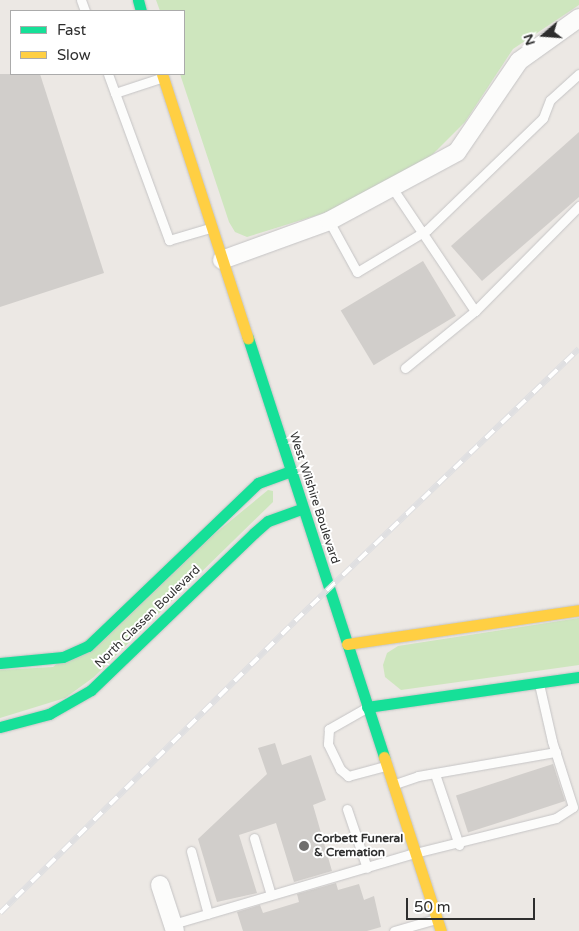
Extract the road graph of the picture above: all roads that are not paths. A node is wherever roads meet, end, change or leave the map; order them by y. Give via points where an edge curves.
1 (579, 18) edge
2 (579, 74) edge
3 (108, 75) edge
4 (162, 76) edge
5 (115, 93) junction
6 (393, 189) junction
7 (579, 206) edge
8 (329, 221) junction
9 (212, 228) junction
10 (422, 232) junction
11 (222, 260) junction
12 (475, 311) junction
13 (406, 368) dead end
14 (291, 471) junction
15 (303, 508) junction
16 (579, 610) edge
17 (347, 644) junction
18 (0, 662) edge
19 (579, 677) edge
20 (540, 684) junction
21 (367, 707) junction
22 (0, 727) edge
23 (556, 752) junction
24 (386, 766) junction
25 (436, 774) junction
26 (393, 786) junction
27 (347, 809) dead end
28 (254, 838) dead end
29 (459, 845) junction
30 (191, 851) dead end
31 (415, 853) junction
32 (367, 868) junction
33 (160, 885) dead end
34 (271, 895) junction
35 (208, 914) junction
36 (437, 919) junction
37 (174, 928) edge
38 (394, 931) edge
39 (441, 931) edge

1 - 6 street via 519,60 457,152
2 - 10 lane via 550,100 542,118
3 - 5 lane
4 - 5 lane
4 - 9 street, West Wilshire Boulevard
5 - 9 lane via 169,240
6 - 8 street
6 - 10 lane
7 - 12 lane
8 - 10 lane via 358,272
8 - 11 street
9 - 11 street, West Wilshire Boulevard
10 - 12 lane
11 - 14 street, West Wilshire Boulevard
12 - 13 lane
14 - 15 street, West Wilshire Boulevard
14 - 18 street, North Classen Boulevard via 258,483 88,646 56,658
15 - 17 street, West Wilshire Boulevard
15 - 22 street, North Classen Boulevard via 268,521 254,533 91,690 49,714
16 - 17 street via 475,628
17 - 21 street, West Wilshire Boulevard
19 - 20 street
20 - 21 street
20 - 23 lane
21 - 24 street, West Wilshire Boulevard
21 - 24 lane via 329,729 328,744 340,770 348,776
23 - 25 lane
23 - 29 lane via 573,807 556,818
24 - 26 street, West Wilshire Boulevard
25 - 26 lane
25 - 29 lane
26 - 31 street, West Wilshire Boulevard
27 - 32 lane
28 - 34 lane
29 - 31 lane
30 - 35 lane
31 - 32 lane
31 - 36 street, West Wilshire Boulevard
32 - 34 lane
33 - 37 street
34 - 35 lane
35 - 37 lane
36 - 38 lane
36 - 39 street, West Wilshire Boulevard

